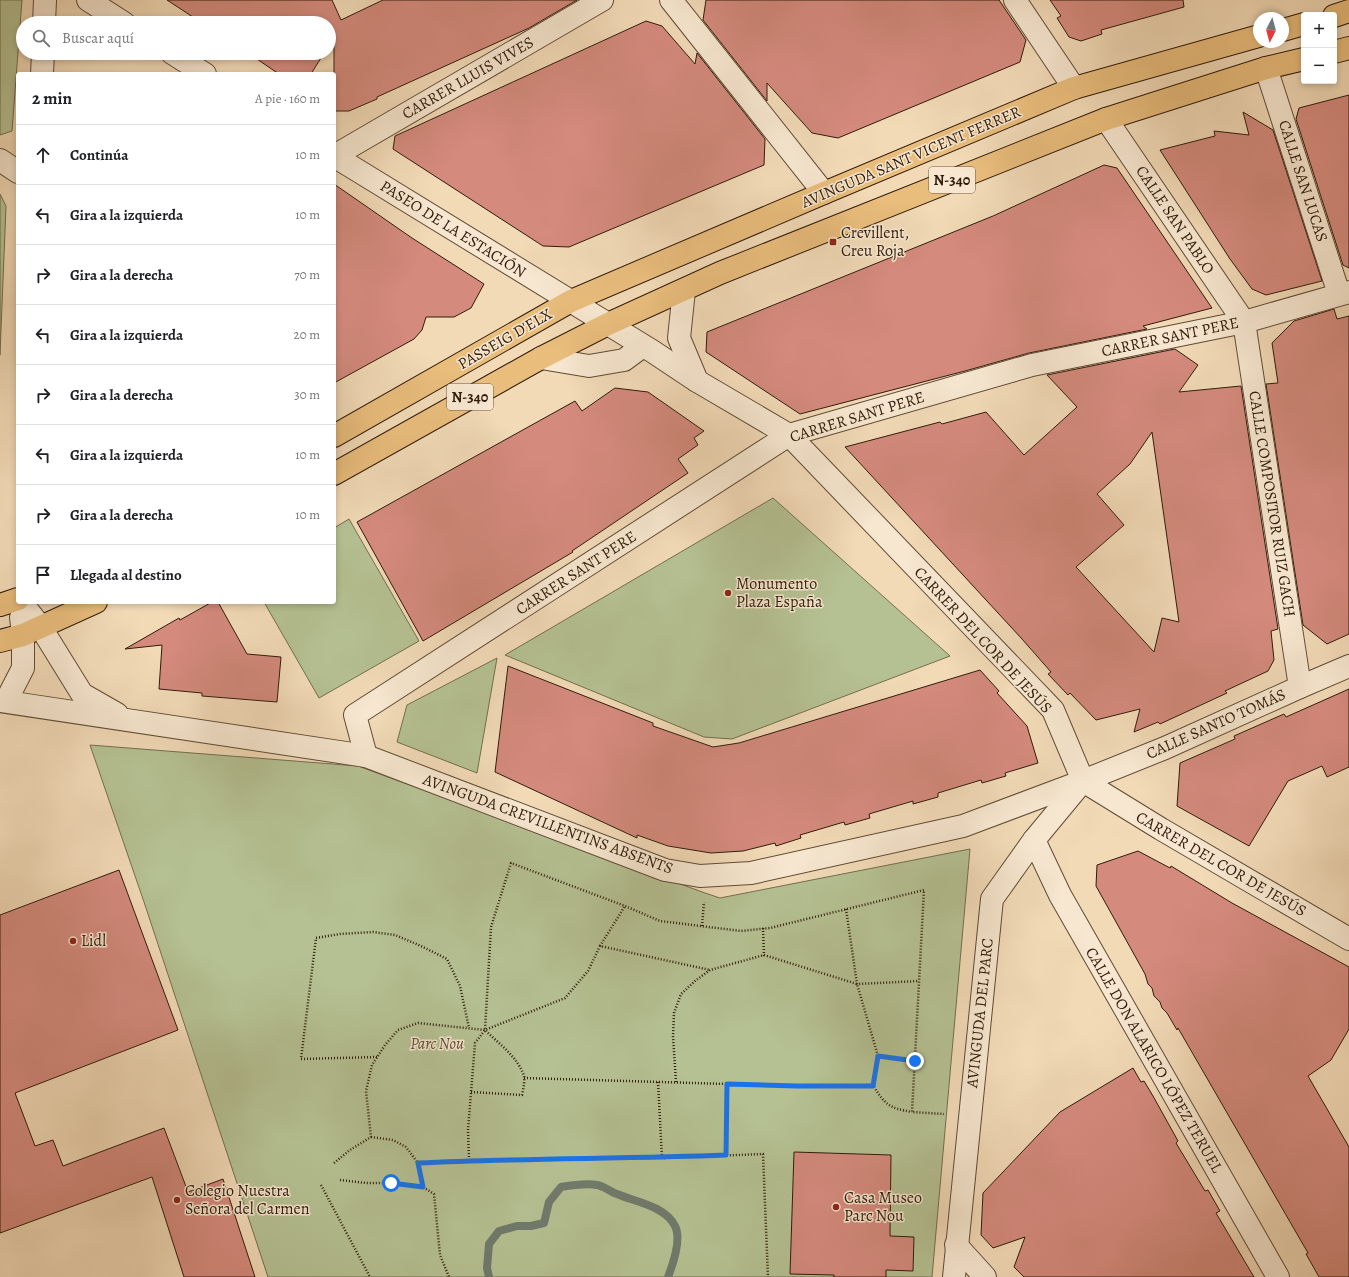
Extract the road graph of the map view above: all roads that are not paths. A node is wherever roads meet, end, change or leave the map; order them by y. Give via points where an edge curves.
1 (45, 0) edge
2 (88, 0) edge
3 (602, 0) edge
4 (671, 0) edge
5 (1015, 0) edge
6 (1349, 11) edge
7 (1337, 15) edge
8 (44, 16) edge
9 (113, 16) edge
10 (1301, 25) edge
11 (1289, 28) edge
12 (1253, 38) edge
13 (1349, 48) edge
14 (1337, 51) edge
15 (42, 60) edge
16 (183, 60) edge
17 (1301, 60) edge
18 (1266, 68) junction
19 (42, 72) edge
20 (202, 72) edge
21 (1074, 88) junction
22 (1106, 119) junction
23 (336, 155) edge
24 (336, 157) edge
25 (0, 160) edge
26 (16, 171) edge
27 (824, 193) junction
28 (684, 290) junction
29 (1344, 293) edge
30 (572, 301) junction
31 (1244, 322) junction
32 (608, 324) junction
33 (644, 346) junction
34 (541, 358) junction
35 (697, 381) junction
36 (336, 435) edge
37 (789, 435) junction
38 (336, 473) edge
39 (16, 600) edge
40 (21, 604) edge
41 (91, 604) edge
42 (0, 606) edge
43 (32, 630) junction
44 (0, 641) edge
45 (1349, 666) edge
46 (1300, 687) junction
47 (3, 701) edge
48 (125, 720) junction
49 (366, 756) junction
50 (1083, 781) junction
51 (1034, 840) junction
52 (1349, 939) edge
53 (956, 1245) junction
54 (954, 1277) edge
55 (985, 1277) edge
56 (1278, 1277) edge

1 - 8 street
2 - 9 street
3 - 23 street, CARRER LLUIS VIVES
4 - 27 street
5 - 21 street
6 - 7 highway
10 - 11 highway
12 - 21 highway, AVINGUDA SANT VICENT FERRER / N-340
13 - 14 highway
15 - 19 street
16 - 20 street
17 - 18 highway, N-340
18 - 22 highway, N-340
18 - 29 street, CALLE SAN LUCAS
21 - 27 highway, AVINGUDA SANT VICENT FERRER / N-340
22 - 28 highway, N-340 via 720,273
22 - 31 street, CALLE SAN PABLO
24 - 30 street, PASEO DE LA ESTACIÓN
25 - 26 street
27 - 30 highway, AVINGUDA SANT VICENT FERRER / N-340
28 - 32 highway, N-340
28 - 35 street via 679,338
29 - 31 street, CARRER SANT PERE
30 - 32 street, CARRER DEL COR DE JESÚS
30 - 36 highway, PASSEIG D'ELX / N-340
31 - 37 street, CARRER SANT PERE via 1032,365
31 - 46 street, CALLE COMPOSITOR RUIZ GACH
32 - 33 street, CARRER DEL COR DE JESÚS
32 - 34 highway, PASSEIG D'ELX / N-340
33 - 34 street via 624,360 589,366
33 - 35 street, CARRER DEL COR DE JESÚS
34 - 38 highway, PASSEIG D'ELX / N-340
35 - 37 street, CARRER DEL COR DE JESÚS
37 - 49 street, CARRER SANT PERE via 355,715
37 - 50 street, CARRER DEL COR DE JESÚS via 1053,710
39 - 42 highway
40 - 43 street, AVINGUDA CREVILLENTINS ABSENTS
41 - 43 highway
43 - 44 highway
43 - 47 street, AVINGUDA CREVILLENTINS ABSENTS via 23,668
43 - 48 street, AVINGUDA CREVILLENTINS ABSENTS via 82,694
45 - 46 street, CALLE SANTO TOMÁS
46 - 50 street, CALLE SANTO TOMÁS via 1165,748
47 - 48 street, AVINGUDA CREVILLENTINS ABSENTS
48 - 49 street, AVINGUDA CREVILLENTINS ABSENTS
49 - 50 street, AVINGUDA CREVILLENTINS ABSENTS via 665,870 700,876 751,873 963,826
50 - 51 street, AVINGUDA DEL PARC
50 - 52 street, CARRER DEL COR DE JESÚS
51 - 53 street, AVINGUDA DEL PARC via 992,899
51 - 56 street, CALLE DON ALARICO LÓPEZ TERUEL via 1060,895
53 - 54 street, AVINGUDA DEL PARC
53 - 55 street

